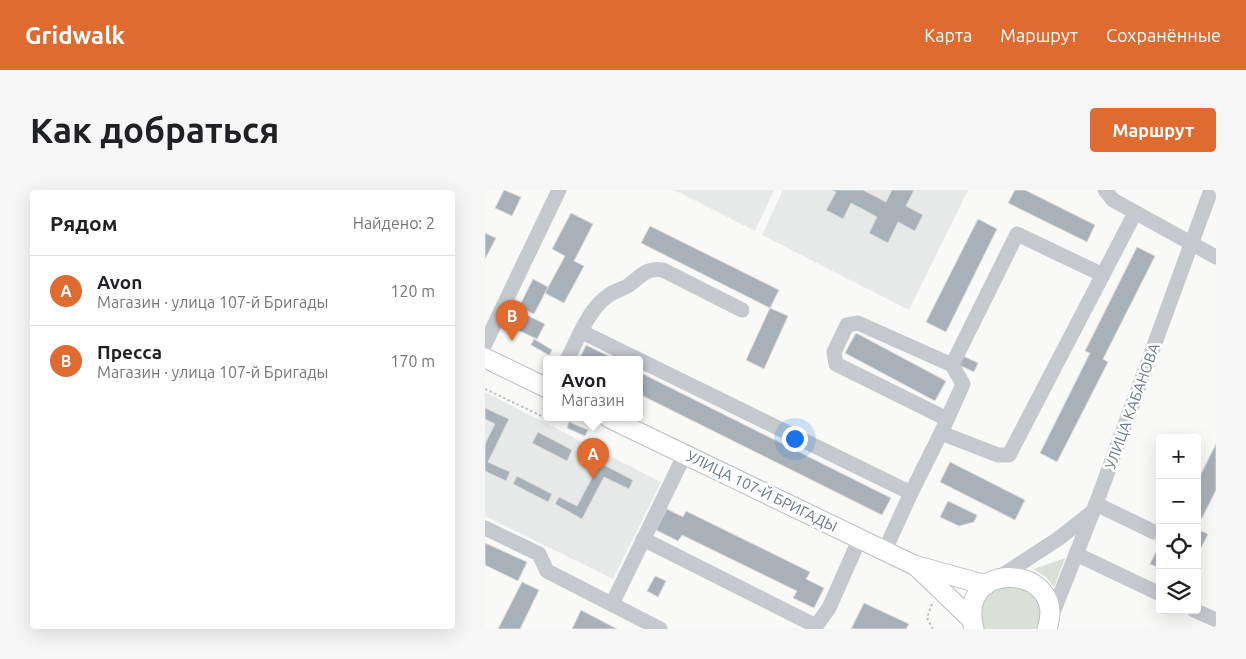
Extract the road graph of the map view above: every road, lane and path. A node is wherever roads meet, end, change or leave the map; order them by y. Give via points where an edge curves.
1 (559, 190) edge
2 (1105, 190) edge
3 (1211, 190) edge
4 (1135, 213) junction
5 (1192, 245) junction
6 (1216, 257) edge
7 (1103, 274) junction
8 (742, 310) dead end
9 (582, 332) junction
10 (485, 344) edge
11 (569, 356) edge
12 (631, 356) edge
13 (485, 358) edge
14 (643, 362) edge
15 (952, 365) junction
16 (543, 386) edge
17 (485, 389) edge
18 (543, 417) edge
19 (615, 421) edge
20 (944, 426) junction
21 (685, 454) junction
22 (911, 493) junction
23 (1094, 508) junction
24 (485, 528) edge
25 (1154, 532) dead end
26 (860, 538) junction
27 (643, 539) junction
28 (885, 550) junction
29 (1076, 554) junction
30 (914, 565) junction
31 (992, 582) junction
32 (1156, 592) edge
33 (934, 598) dead end
34 (612, 604) junction
35 (1201, 613) edge
36 (1216, 620) edge
37 (973, 624) edge
38 (1048, 625) edge
39 (817, 628) edge
40 (660, 629) edge
41 (933, 629) edge

1 - 10 street
2 - 4 street via 1113,200
3 - 5 street, УЛИЦА КАБАНОВА
4 - 5 street
4 - 7 street
5 - 6 street
5 - 23 street, УЛИЦА КАБАНОВА
7 - 15 street via 1017,234
7 - 20 street via 1009,455 998,455
8 - 9 street via 653,268 599,303
9 - 11 street
9 - 12 street
13 - 16 main road
14 - 22 street
15 - 20 street via 963,384
15 - 20 street via 858,323 847,325 834,352 836,364
17 - 18 path
19 - 21 main road, УЛИЦА 107-Й БРИГАДЫ
20 - 22 street
21 - 26 main road, УЛИЦА 107-Й БРИГАДЫ
21 - 27 street
22 - 28 street
23 - 25 street
23 - 29 street, УЛИЦА КАБАНОВА
23 - 31 street via 1058,540
24 - 34 street via 539,554 547,571
26 - 28 main road, УЛИЦА 107-Й БРИГАДЫ
26 - 39 street
27 - 34 street
27 - 39 street
28 - 30 main road, УЛИЦА 107-Й БРИГАДЫ
29 - 32 street
29 - 38 street, УЛИЦА КАБАНОВА
30 - 31 main road
30 - 37 main road
31 - 37 main road via 977,595 972,606
31 - 38 main road via 1011,576 1024,578 1036,585 1045,595 1049,608
33 - 41 path via 927,618
34 - 40 street
35 - 36 street

